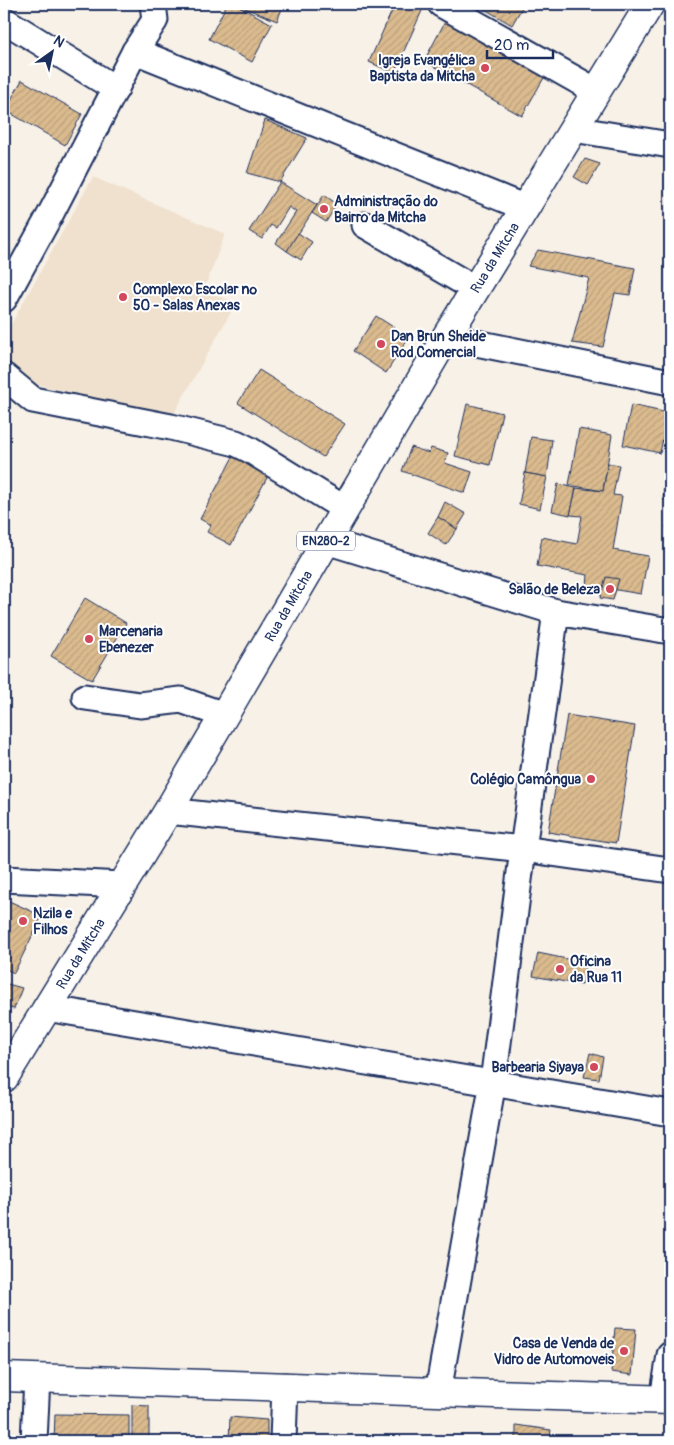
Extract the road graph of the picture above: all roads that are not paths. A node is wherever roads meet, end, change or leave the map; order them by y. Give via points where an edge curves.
1 (441, 4) edge
2 (650, 4) edge
3 (159, 9) edge
4 (4, 20) edge
5 (135, 51) junction
6 (116, 89) junction
7 (596, 91) junction
8 (573, 129) junction
9 (670, 145) edge
10 (526, 208) junction
11 (365, 225) dead end
12 (475, 289) junction
13 (4, 299) edge
14 (446, 337) junction
15 (4, 376) edge
16 (670, 382) edge
17 (345, 509) junction
18 (326, 541) junction
19 (556, 612) junction
20 (670, 631) edge
21 (85, 697) dead end
22 (224, 715) junction
23 (168, 811) junction
24 (523, 849) junction
25 (670, 870) edge
26 (4, 879) edge
27 (122, 885) junction
28 (46, 1008) junction
29 (4, 1078) edge
30 (493, 1082) junction
31 (670, 1112) edge
32 (670, 1355) edge
33 (4, 1377) edge
34 (37, 1378) junction
35 (285, 1386) junction
36 (438, 1392) junction
37 (666, 1400) edge
38 (34, 1441) edge
39 (284, 1441) edge

1 - 7 street
2 - 7 main road, Rua da Mitcha / EN280-2
3 - 5 street
4 - 6 street
5 - 6 street
5 - 10 street
6 - 13 street
7 - 8 main road, Rua da Mitcha / EN280-2
8 - 9 street
8 - 10 main road, Rua da Mitcha / EN280-2
10 - 12 main road, Rua da Mitcha / EN280-2
11 - 12 street
12 - 14 main road, Rua da Mitcha / EN280-2
14 - 16 street
14 - 17 main road, Rua da Mitcha / EN280-2
15 - 17 street via 33,400 236,443
17 - 18 main road, Rua da Mitcha / EN280-2
18 - 19 street
18 - 22 main road, Rua da Mitcha / EN280-2
19 - 20 street
19 - 24 street
21 - 22 street via 140,705 181,700
22 - 23 main road, Rua da Mitcha / EN280-2
23 - 24 street
23 - 27 main road, Rua da Mitcha / EN280-2
24 - 25 street
24 - 30 street
26 - 27 street
27 - 28 main road, Rua da Mitcha / EN280-2
28 - 29 main road, Rua da Mitcha / EN280-2
28 - 30 street
30 - 31 street
30 - 36 street
32 - 37 street
33 - 34 main road
34 - 35 main road
34 - 38 street
35 - 36 main road
35 - 39 street
36 - 37 main road

